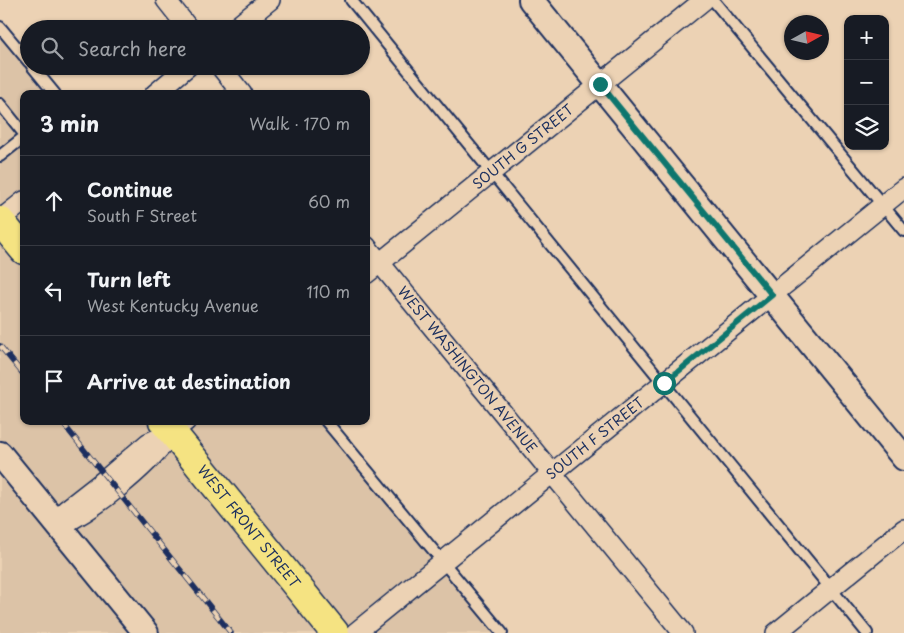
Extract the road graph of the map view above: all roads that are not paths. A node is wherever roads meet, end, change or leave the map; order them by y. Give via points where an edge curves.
1 (166, 0) edge
2 (270, 0) edge
3 (350, 0) edge
4 (531, 0) edge
5 (704, 0) edge
6 (713, 0) edge
7 (182, 20) edge
8 (245, 20) edge
9 (366, 20) edge
10 (370, 25) edge
11 (0, 27) edge
12 (20, 51) edge
13 (39, 75) edge
14 (177, 75) edge
15 (227, 75) edge
16 (600, 84) junction
17 (52, 90) edge
18 (160, 90) edge
19 (239, 90) edge
20 (0, 104) edge
21 (20, 130) edge
22 (20, 138) edge
23 (2, 150) edge
24 (491, 173) junction
25 (904, 188) edge
26 (20, 204) edge
27 (883, 205) junction
28 (0, 221) edge
29 (904, 231) edge
30 (20, 245) edge
31 (373, 268) edge
32 (772, 295) junction
33 (664, 383) junction
34 (174, 425) edge
35 (329, 425) edge
36 (0, 454) edge
37 (904, 458) edge
38 (552, 473) junction
39 (58, 526) junction
40 (904, 529) edge
41 (443, 562) junction
42 (831, 588) junction
43 (146, 633) edge
44 (335, 633) edge
45 (355, 633) edge
46 (502, 633) edge
47 (683, 633) edge
48 (776, 633) edge
49 (866, 633) edge

1 - 7 street
2 - 8 street
3 - 9 lane
4 - 16 street
5 - 16 street, SOUTH G STREET
6 - 27 lane
10 - 24 lane
11 - 12 lane
13 - 17 lane
14 - 18 street
15 - 19 street
16 - 24 street, SOUTH G STREET
16 - 32 street
20 - 21 lane
22 - 23 lane
24 - 31 street, SOUTH G STREET
24 - 33 lane
25 - 27 street, SOUTH F STREET
26 - 28 street
27 - 29 lane
27 - 32 street, SOUTH F STREET
28 - 30 main road
31 - 38 street, WEST WASHINGTON AVENUE
32 - 33 street, SOUTH F STREET
32 - 37 street
33 - 38 street, SOUTH F STREET
33 - 42 lane
34 - 39 street via 66,510
34 - 44 main road, WEST FRONT STREET
35 - 41 lane
36 - 39 street
38 - 41 street, SOUTH F STREET
38 - 47 street, WEST WASHINGTON AVENUE
39 - 43 street
40 - 42 street
41 - 45 street, SOUTH F STREET
41 - 46 lane
42 - 48 street
42 - 49 lane

